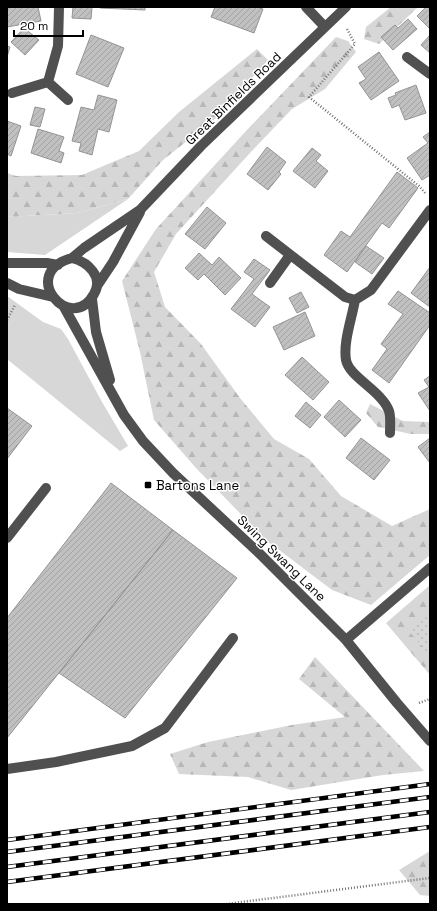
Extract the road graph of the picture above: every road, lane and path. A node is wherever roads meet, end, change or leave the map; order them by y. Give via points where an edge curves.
1 (59, 7) edge
2 (306, 7) edge
3 (346, 7) edge
4 (344, 23) dead end
5 (325, 27) junction
6 (407, 57) dead end
7 (430, 74) edge
8 (48, 82) junction
9 (12, 93) dead end
10 (68, 100) dead end
11 (430, 197) edge
12 (140, 210) junction
13 (430, 210) edge
14 (266, 236) dead end
15 (290, 255) junction
16 (72, 258) junction
17 (7, 263) edge
18 (58, 265) junction
19 (7, 283) edge
20 (270, 283) dead end
21 (97, 286) junction
22 (53, 297) junction
23 (92, 299) junction
24 (355, 300) junction
25 (15, 305) dead end
26 (64, 307) junction
27 (7, 320) edge
28 (115, 397) junction
29 (390, 433) dead end
30 (46, 488) dead end
31 (7, 538) edge
32 (430, 568) edge
33 (233, 638) dead end
34 (346, 640) junction
35 (430, 741) edge
36 (7, 769) edge
37 (430, 878) edge
38 (226, 904) edge

1 - 8 street via 58,46
2 - 5 street
3 - 5 street, Great Binfields Road
4 - 11 path via 355,44 309,97
5 - 12 street, Great Binfields Road via 201,146
6 - 7 street
8 - 9 street
8 - 10 street
12 - 16 street, Great Binfields Road
12 - 21 street, Great Binfields Road via 113,262
13 - 24 street via 371,290
14 - 15 street
15 - 20 street
15 - 24 street via 345,297
16 - 18 street
16 - 21 street via 90,267
17 - 18 street
18 - 22 street via 48,284
19 - 22 street via 19,289
21 - 23 street
22 - 26 street
23 - 26 street via 81,307
23 - 28 street, Swing Swang Lane via 96,332
24 - 29 street via 346,344 346,360 349,368 372,388 389,411
25 - 27 path
26 - 28 street, Swing Swang Lane
28 - 34 street, Swing Swang Lane via 124,415 143,441 173,473 260,554
30 - 31 street
32 - 34 street
33 - 36 street via 165,728 132,746
34 - 35 street, Swing Swang Lane
37 - 38 path

